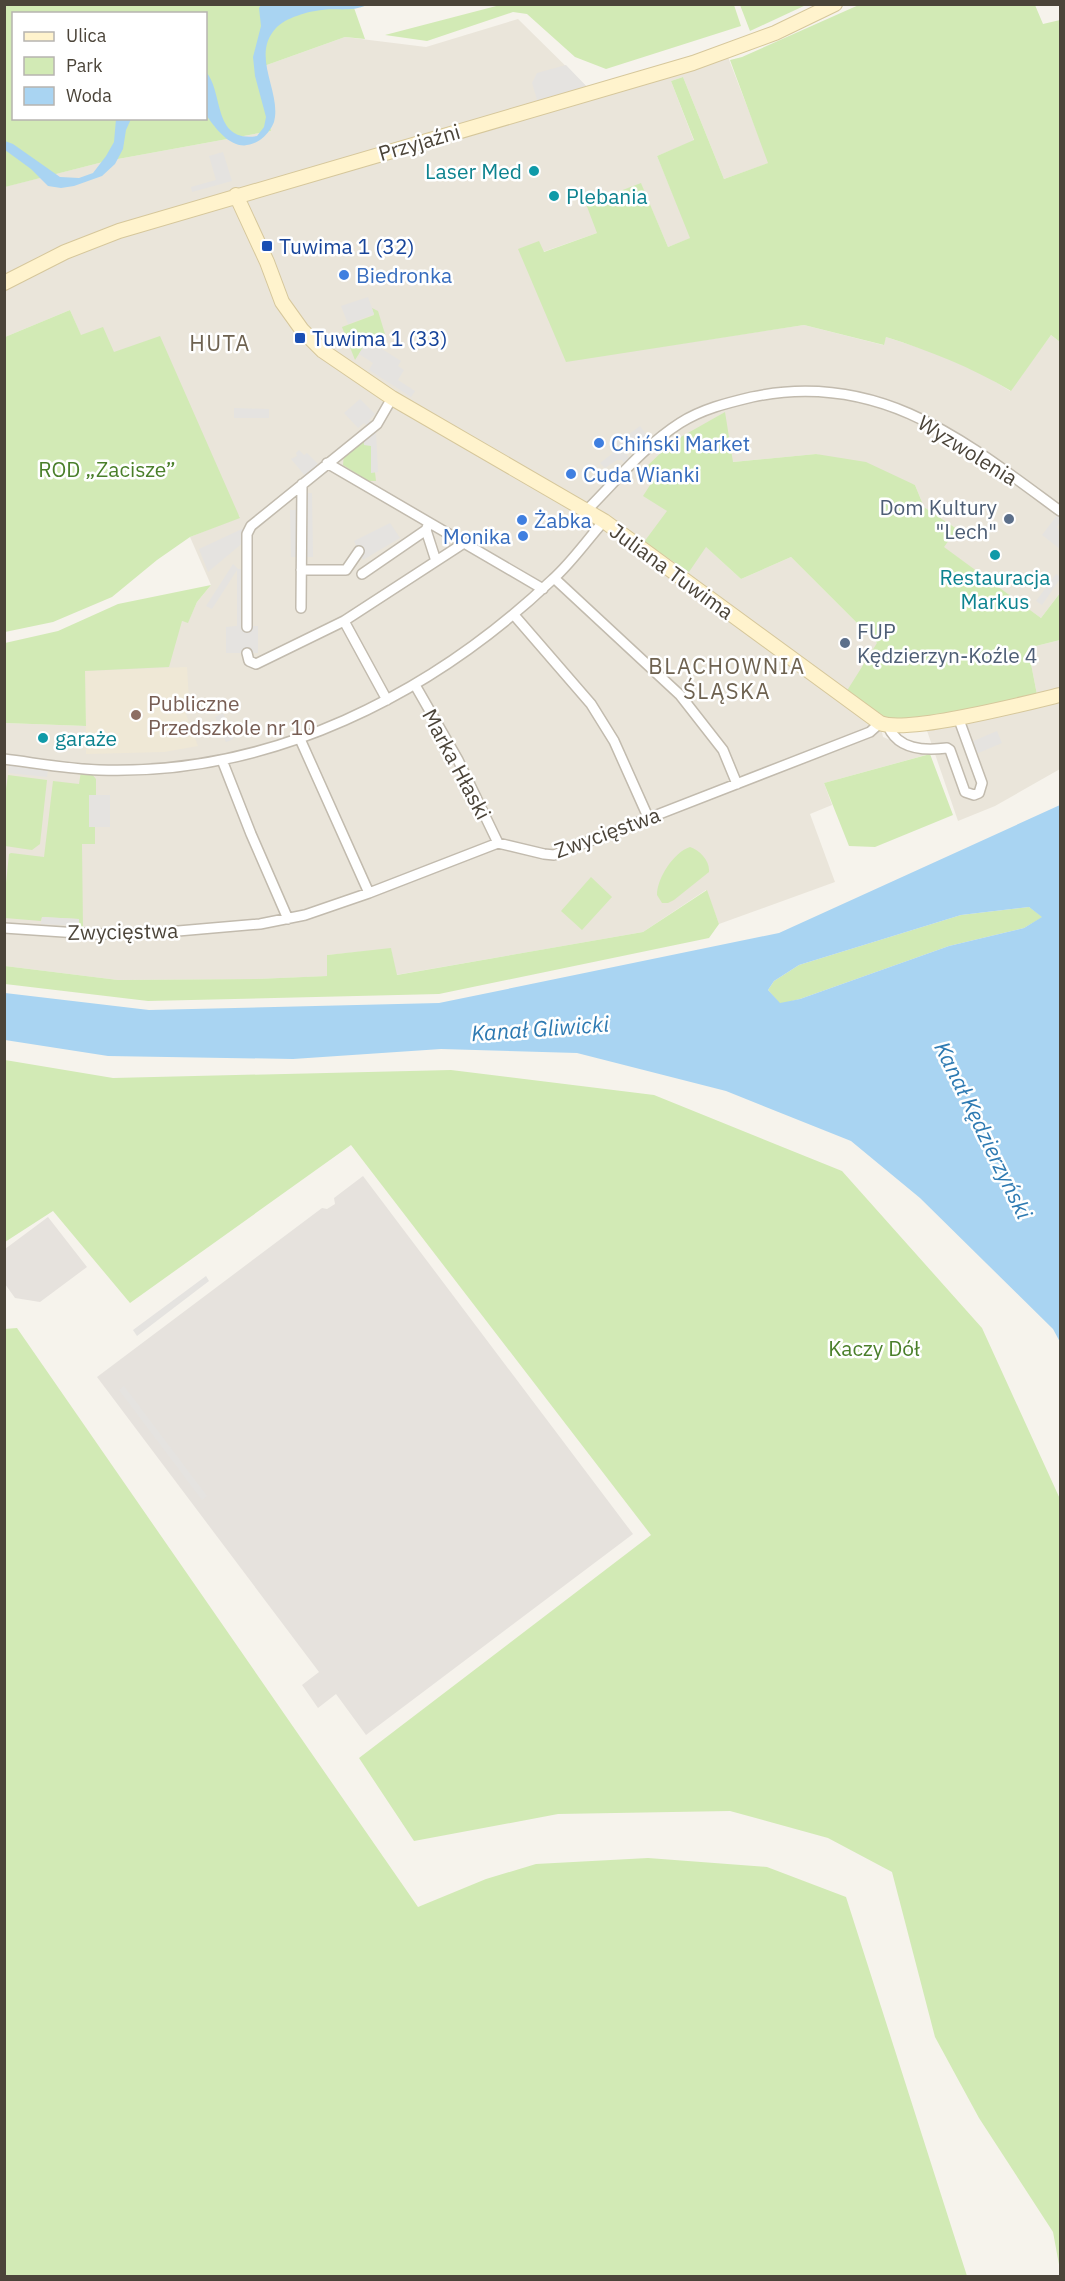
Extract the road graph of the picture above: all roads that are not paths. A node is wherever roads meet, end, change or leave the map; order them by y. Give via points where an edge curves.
1 (835, 4) edge
2 (236, 195) junction
3 (4, 283) edge
4 (392, 398) junction
5 (327, 463) junction
6 (302, 484) junction
7 (587, 510) junction
8 (1060, 511) edge
9 (604, 521) junction
10 (428, 527) junction
11 (464, 543) junction
12 (359, 551) dead end
13 (435, 561) junction
14 (301, 570) junction
15 (362, 574) dead end
16 (554, 578) junction
17 (543, 589) junction
18 (301, 608) dead end
19 (514, 615) junction
20 (344, 621) junction
21 (247, 627) dead end
22 (247, 653) dead end
23 (415, 685) junction
24 (1060, 695) edge
25 (387, 699) junction
26 (958, 717) junction
27 (884, 725) junction
28 (300, 739) junction
29 (4, 759) edge
30 (222, 760) junction
31 (736, 784) junction
32 (648, 817) junction
33 (498, 843) junction
34 (369, 893) junction
35 (288, 919) junction
36 (4, 928) edge

1 - 2 street, Przyjaźni via 776,33 693,63
2 - 3 street, Przyjaźni via 96,238
2 - 4 street, Juliana Tuwima via 282,302 302,330 323,351
4 - 5 street via 377,424
4 - 7 street, Juliana Tuwima
5 - 6 street
5 - 10 street
6 - 14 street
6 - 21 street via 251,526 247,534
7 - 8 street, Wyzwolenia via 633,462 680,423 731,402 803,391 845,394 886,404 928,421
7 - 9 street, Juliana Tuwima
9 - 16 street
9 - 27 street, Juliana Tuwima
10 - 11 street
10 - 13 street
10 - 15 street
11 - 13 street
11 - 17 street
12 - 14 street via 346,570
13 - 20 street
14 - 18 street
16 - 17 street
16 - 31 street via 680,695 723,750
17 - 19 street
19 - 23 street via 486,639
19 - 32 street via 591,704 614,741
20 - 22 street via 256,663 249,661
20 - 25 street
23 - 25 street
23 - 33 street, Marka Hłaski via 458,760
24 - 26 street, Zwycięstwa
25 - 28 street
26 - 27 street, Zwycięstwa
26 - 27 street via 982,783 982,789 974,795 965,792 950,750 918,749 903,744
27 - 31 street, Zwycięstwa
28 - 30 street
28 - 34 street
29 - 30 street via 98,770 162,768
30 - 35 street
31 - 32 street, Zwycięstwa
32 - 33 street, Zwycięstwa via 554,855
33 - 34 street, Zwycięstwa
34 - 35 street, Zwycięstwa
35 - 36 street, Zwycięstwa via 154,933 93,934

